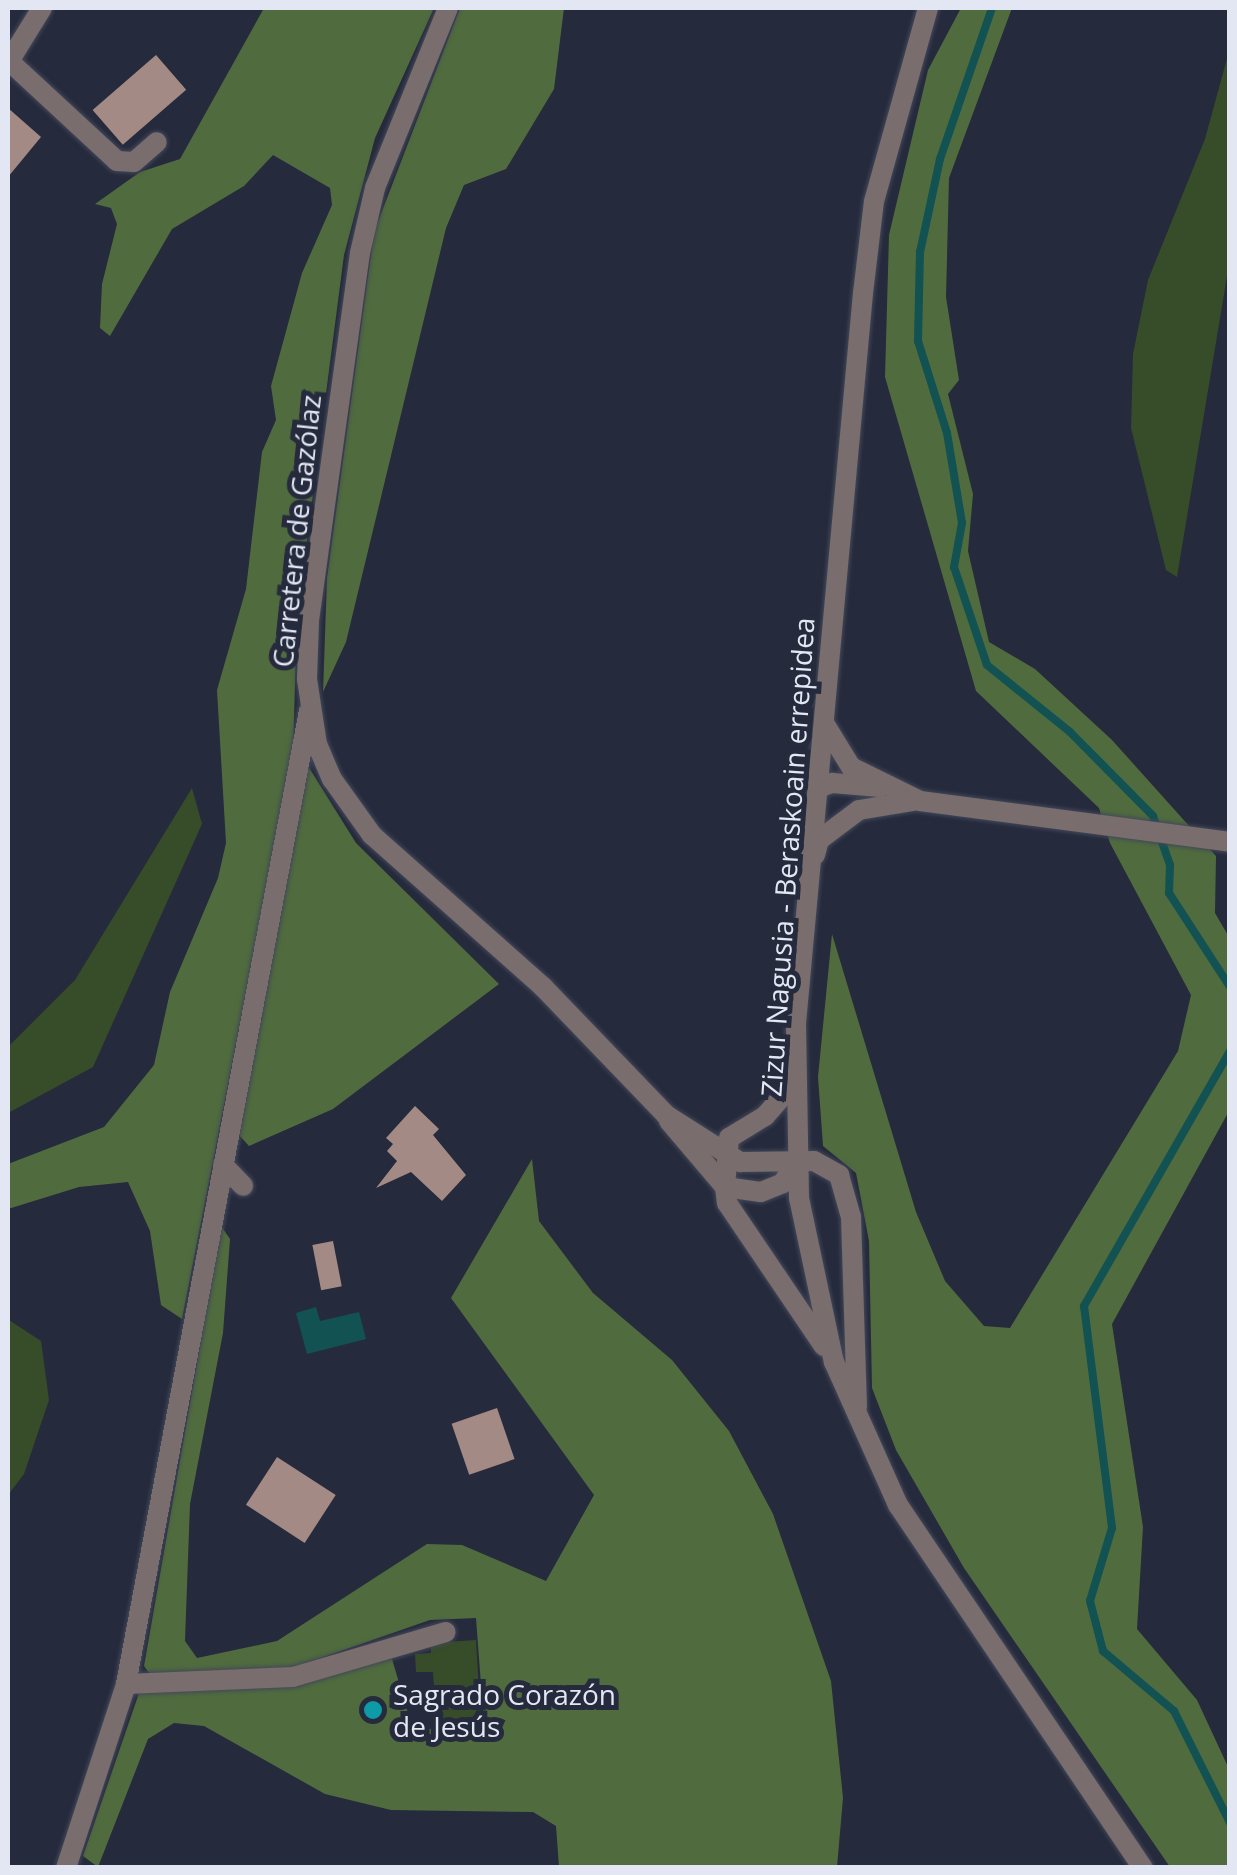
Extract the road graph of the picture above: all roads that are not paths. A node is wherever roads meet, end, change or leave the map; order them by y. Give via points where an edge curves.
1 (42, 8) edge
2 (448, 8) edge
3 (928, 8) edge
4 (8, 62) edge
5 (157, 142) dead end
6 (309, 711) junction
7 (823, 721) junction
8 (818, 788) junction
9 (888, 788) junction
10 (920, 800) junction
11 (1230, 842) edge
12 (809, 876) junction
13 (794, 1083) junction
14 (666, 1115) junction
15 (724, 1154) junction
16 (796, 1160) junction
17 (224, 1165) junction
18 (243, 1186) dead end
19 (725, 1186) junction
20 (834, 1362) junction
21 (858, 1424) junction
22 (446, 1632) dead end
23 (126, 1684) junction
24 (66, 1868) edge
25 (1143, 1868) edge

1 - 4 street
2 - 6 street, Carretera de Gazólaz via 375,188 360,253 309,622
3 - 7 street, Zizur Nagusia - Beraskoain errepidea via 874,202
4 - 5 street via 118,162 134,162
6 - 14 street, Carretera de Gazólaz via 332,779 372,835 554,997
6 - 17 street
7 - 8 street, Zizur Nagusia - Beraskoain errepidea
7 - 9 street via 851,767
8 - 9 street via 832,782
8 - 12 street, Zizur Nagusia - Beraskoain errepidea
9 - 10 street
10 - 11 street
10 - 12 street via 883,803 847,818 819,840
12 - 13 street, Zizur Nagusia - Beraskoain errepidea
13 - 15 street via 764,1116 729,1138
13 - 16 street, Zizur Nagusia - Beraskoain errepidea
14 - 15 street
14 - 19 street via 678,1138
15 - 16 street via 740,1162
15 - 19 street
16 - 19 street via 782,1183 761,1192
16 - 20 street, Zizur Nagusia - Beraskoain errepidea via 810,1270
16 - 21 street via 829,1166 845,1190 854,1256
17 - 18 street
17 - 23 street
19 - 20 street via 727,1203
20 - 21 street, Zizur Nagusia - Beraskoain errepidea
21 - 25 street, Zizur Nagusia - Beraskoain errepidea via 898,1504 974,1625
22 - 23 street via 293,1678
23 - 24 street

